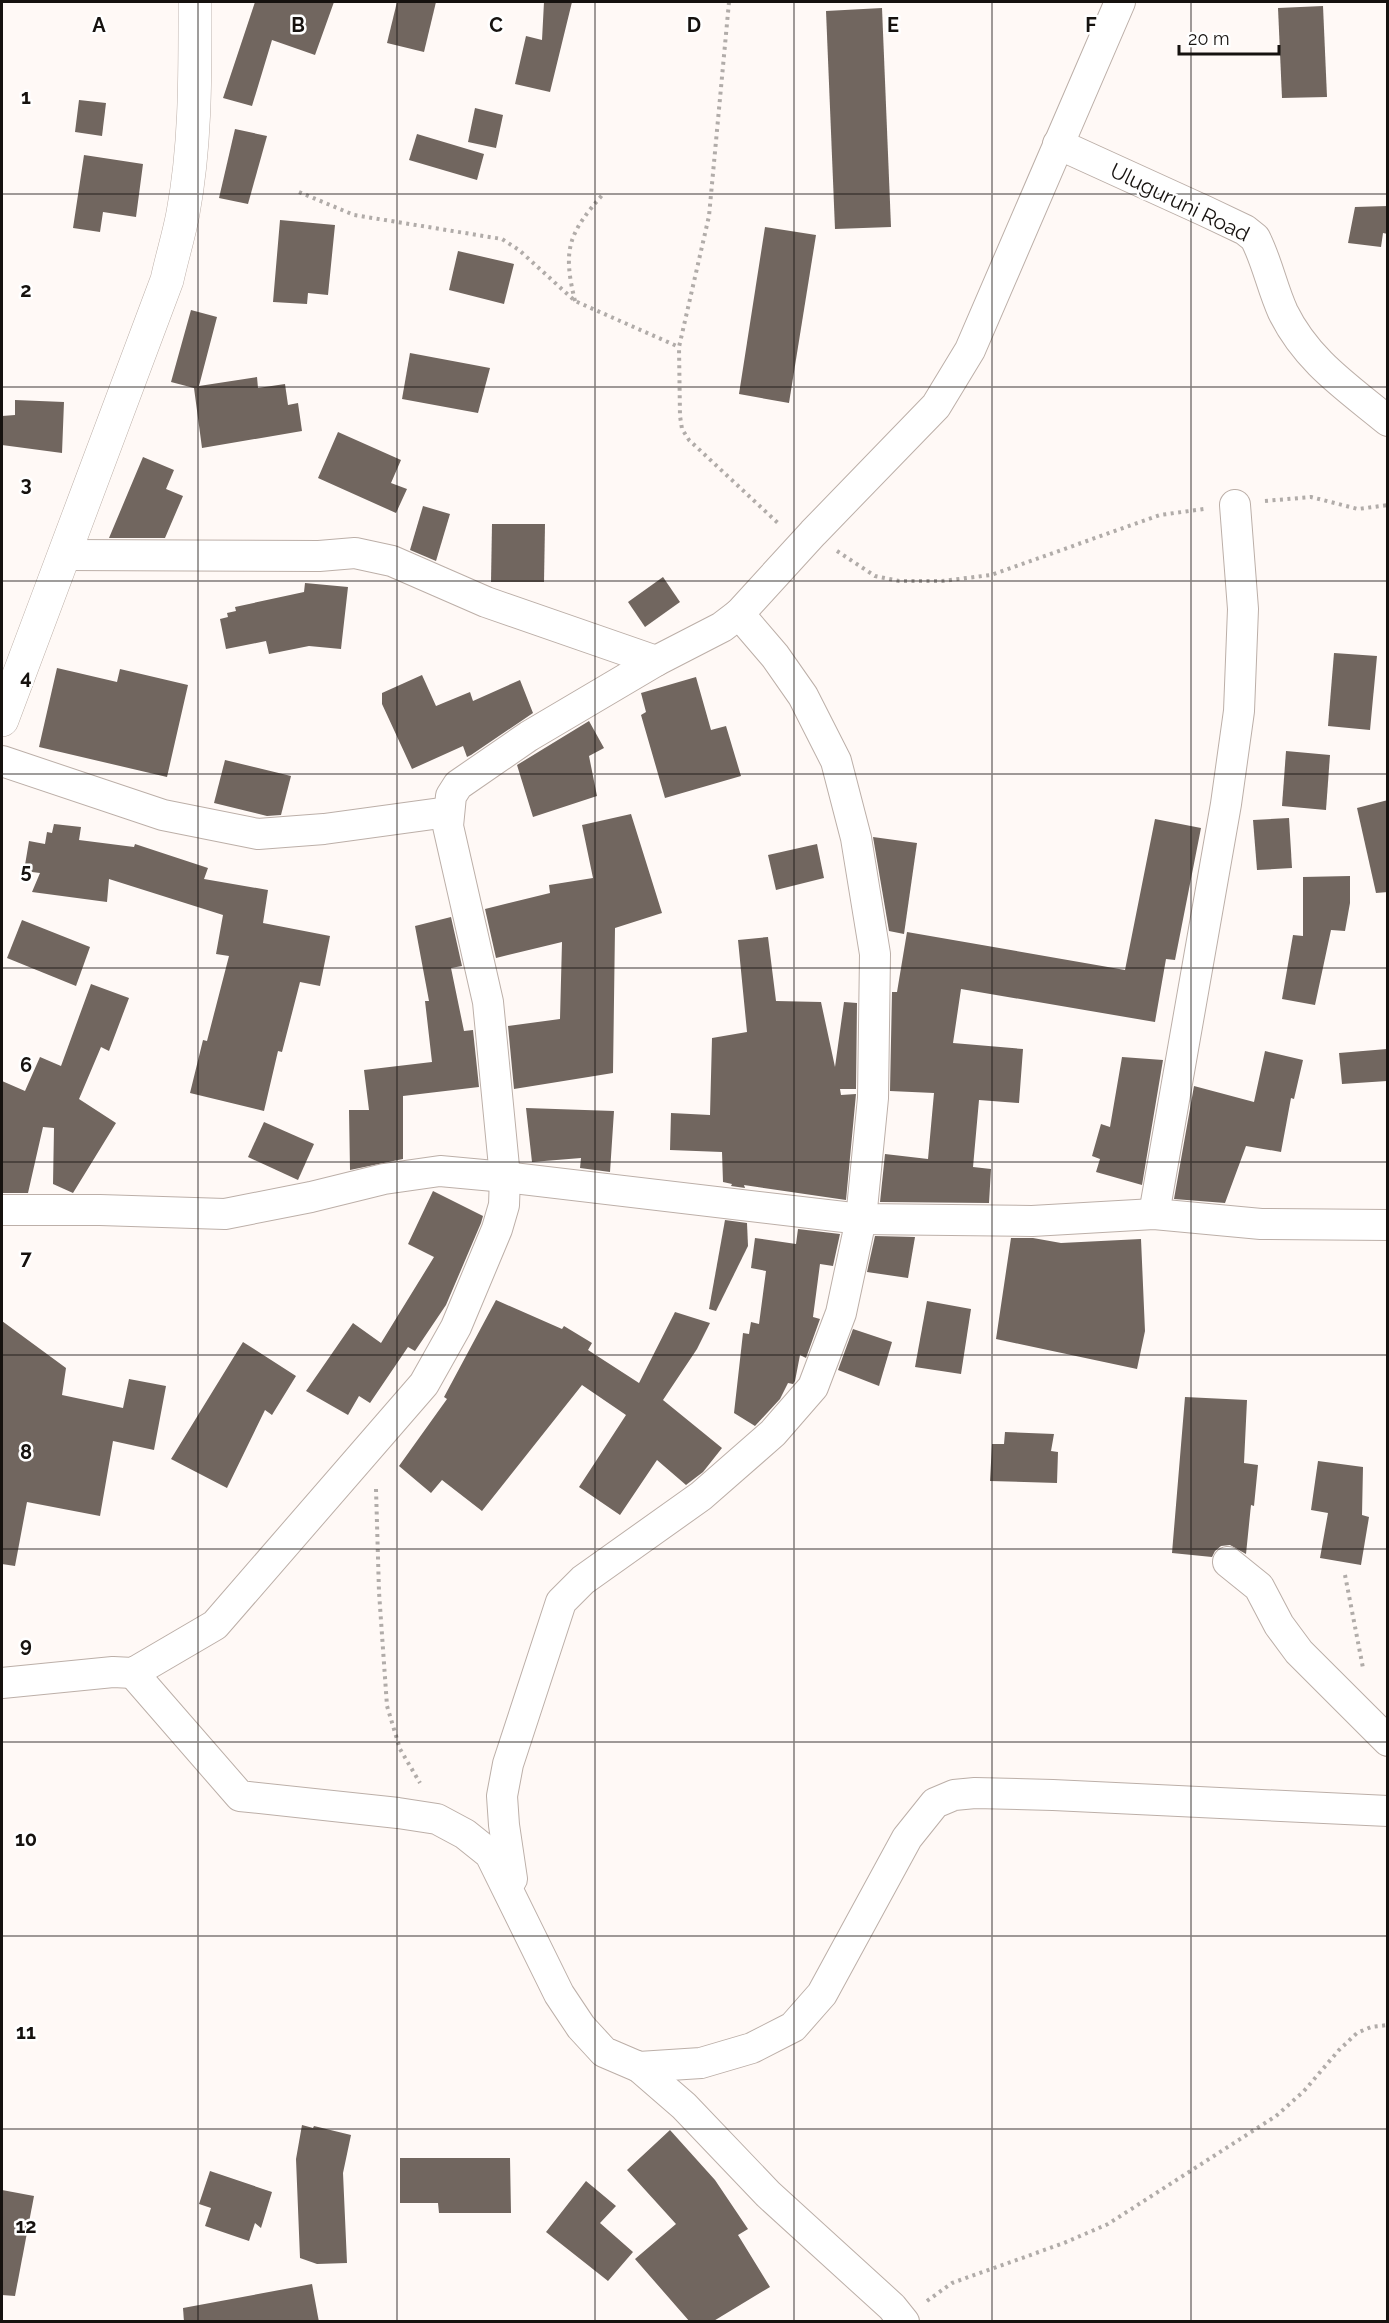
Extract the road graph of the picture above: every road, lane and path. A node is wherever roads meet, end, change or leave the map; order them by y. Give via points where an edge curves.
1 (195, 2) edge
2 (729, 2) edge
3 (1120, 2) edge
4 (1058, 144) junction
5 (299, 192) dead end
6 (604, 193) dead end
7 (575, 301) junction
8 (679, 347) junction
9 (1388, 421) edge
10 (1236, 505) junction
11 (1388, 505) edge
12 (807, 539) junction
13 (65, 555) junction
14 (739, 614) junction
15 (656, 661) junction
16 (2, 720) edge
17 (2, 761) edge
18 (448, 812) junction
19 (505, 1177) junction
20 (2, 1210) edge
21 (1154, 1214) junction
22 (861, 1219) junction
23 (1388, 1225) edge
24 (376, 1439) junction
25 (1228, 1562) dead end
26 (1345, 1575) dead end
27 (1363, 1669) dead end
28 (133, 1674) junction
29 (2, 1683) edge
30 (1388, 1740) edge
31 (1388, 1811) edge
32 (437, 1819) junction
33 (516, 1903) junction
34 (1388, 2025) edge
35 (639, 2067) junction
36 (913, 2315) edge

1 - 13 street via 196,87 183,212 166,280
2 - 8 path via 709,216
3 - 4 street
4 - 9 street, Uluguruni Road via 1256,238 1300,343 1326,371
4 - 12 street via 970,350 936,406
5 - 7 path via 354,215 502,239
6 - 7 path via 578,224 570,249 568,264
7 - 8 path
8 - 12 path via 682,429 710,461
10 - 11 path via 1295,497 1325,499 1358,509
10 - 12 path via 1160,515 991,575 942,581 900,581 875,576
10 - 21 street via 1243,609 1239,711
12 - 14 street
13 - 15 street via 355,553 392,561 486,602
13 - 16 street
14 - 15 street
14 - 22 street via 803,696 836,761 856,838 875,954 873,1098
15 - 18 street via 529,736 458,785
17 - 18 street via 163,815 258,834
18 - 19 street via 488,1002
19 - 20 street via 440,1171 408,1175 225,1214
19 - 22 street
19 - 24 street via 504,1205 497,1229 456,1327 424,1384
21 - 22 street via 1032,1221
21 - 23 street via 1261,1224
22 - 33 street via 841,1313 813,1387 773,1433 701,1496 583,1580 561,1602 511,1755 502,1796
24 - 28 street via 215,1624
24 - 32 path via 379,1592 387,1706 400,1749
25 - 30 street via 1259,1587 1299,1652
26 - 27 path
28 - 29 street via 113,1672
28 - 32 street via 240,1796
31 - 35 street via 1053,1795 954,1795 935,1803 907,1838 822,1994 793,2027 752,2048 701,2063
32 - 33 street via 490,1854
33 - 35 street via 559,1994 581,2027 604,2052
34 - 36 path via 1364,2028 1276,2116 1108,2224 952,2283 930,2297
35 - 36 street via 684,2106 768,2194 892,2307

